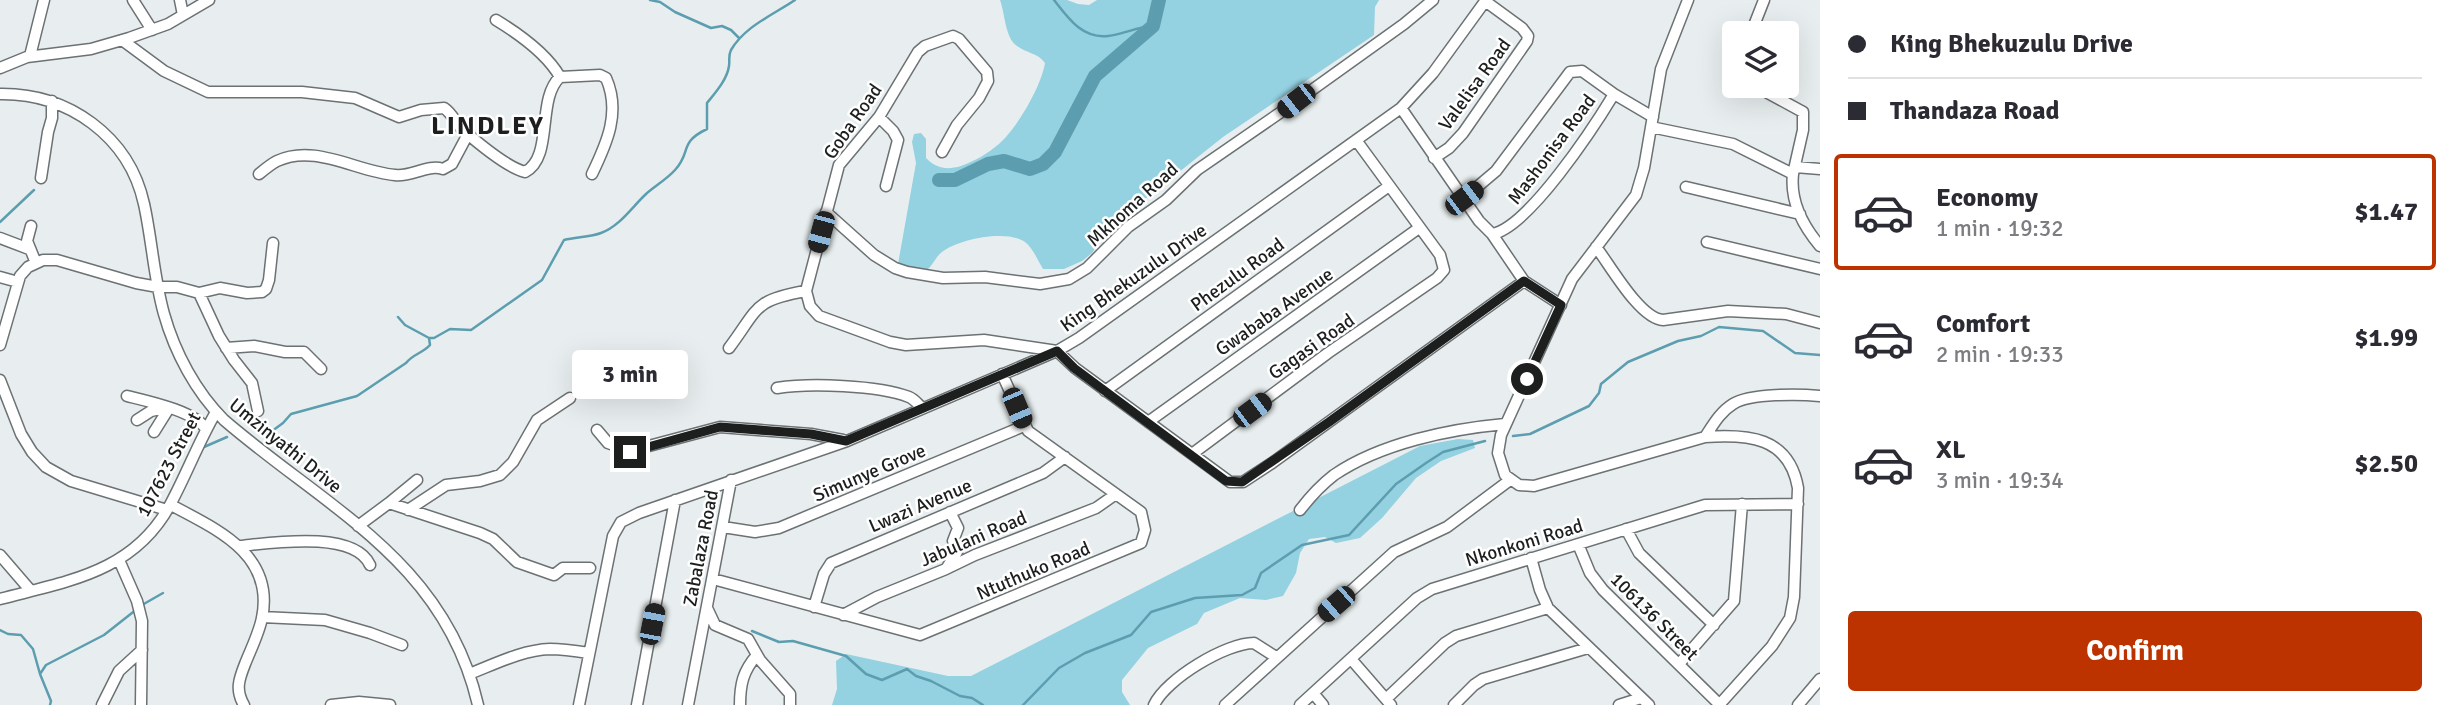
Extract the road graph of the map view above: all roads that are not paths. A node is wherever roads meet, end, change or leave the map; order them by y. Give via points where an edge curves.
1 (44, 0) edge
2 (133, 0) edge
3 (180, 0) edge
4 (209, 0) edge
5 (1433, 0) edge
6 (1688, 0) edge
7 (1763, 0) edge
8 (1485, 1) edge
9 (183, 16) junction
10 (496, 20) dead end
11 (1755, 21) edge
12 (152, 30) junction
13 (122, 40) junction
14 (30, 56) junction
15 (0, 68) edge
16 (560, 77) junction
17 (0, 94) edge
18 (1614, 94) junction
19 (1777, 98) edge
20 (52, 101) junction
21 (1401, 108) junction
22 (879, 117) junction
23 (1652, 122) junction
24 (468, 134) junction
25 (1356, 140) junction
26 (942, 152) dead end
27 (1434, 158) junction
28 (1820, 169) edge
29 (1794, 170) junction
30 (259, 174) dead end
31 (592, 174) dead end
32 (41, 178) dead end
33 (886, 186) dead end
34 (1389, 186) junction
35 (1686, 187) dead end
36 (1464, 198) junction
37 (826, 212) junction
38 (1800, 214) junction
39 (31, 226) dead end
40 (1419, 228) junction
41 (1492, 233) junction
42 (0, 238) edge
43 (1707, 242) dead end
44 (273, 243) dead end
45 (1820, 246) edge
46 (1596, 247) junction
47 (29, 249) junction
48 (36, 262) junction
49 (1820, 269) edge
50 (0, 277) edge
51 (1524, 281) junction
52 (18, 282) junction
53 (158, 287) junction
54 (806, 291) junction
55 (200, 293) junction
56 (1561, 305) junction
57 (1820, 323) edge
58 (0, 345) edge
59 (226, 348) junction
60 (729, 348) dead end
61 (1057, 351) junction
62 (321, 369) dead end
63 (1002, 374) junction
64 (0, 380) edge
65 (777, 388) dead end
66 (1105, 390) junction
67 (127, 396) dead end
68 (570, 398) dead end
69 (1819, 399) edge
70 (921, 407) junction
71 (169, 408) junction
72 (258, 411) dead end
73 (215, 412) junction
74 (137, 420) dead end
75 (1148, 422) junction
76 (1505, 424) junction
77 (1024, 426) junction
78 (206, 429) junction
79 (597, 430) dead end
80 (154, 432) dead end
81 (1705, 437) junction
82 (846, 441) junction
83 (1192, 454) junction
84 (1065, 457) junction
85 (417, 480) dead end
86 (731, 480) junction
87 (1510, 480) junction
88 (1116, 494) junction
89 (675, 500) junction
90 (389, 503) junction
91 (1742, 504) junction
92 (1798, 504) junction
93 (169, 507) junction
94 (408, 510) junction
95 (1300, 510) dead end
96 (950, 512) junction
97 (358, 526) junction
98 (723, 527) junction
99 (1626, 529) junction
100 (1578, 544) junction
101 (240, 546) junction
102 (0, 555) edge
103 (1531, 558) junction
104 (119, 560) junction
105 (370, 565) dead end
106 (590, 568) dead end
107 (946, 569) junction
108 (713, 579) junction
109 (31, 591) junction
110 (0, 599) edge
111 (814, 607) junction
112 (707, 608) junction
113 (1548, 608) junction
114 (844, 615) junction
115 (262, 617) junction
116 (1714, 625) junction
117 (402, 645) dead end
118 (1588, 648) junction
119 (142, 650) junction
120 (589, 653) junction
121 (757, 655) junction
122 (1276, 657) junction
123 (1351, 659) junction
124 (1679, 664) junction
125 (469, 674) junction
126 (1820, 680) edge
127 (1313, 694) junction
128 (1645, 701) edge
129 (1388, 702) edge
130 (1457, 704) edge
131 (102, 705) edge
132 (141, 705) edge
133 (244, 705) edge
134 (331, 705) edge
135 (390, 705) edge
136 (478, 705) edge
137 (579, 705) edge
138 (637, 705) edge
139 (688, 705) edge
140 (740, 705) edge
141 (790, 705) edge
142 (1154, 705) edge
143 (1225, 705) edge
144 (1300, 705) edge
145 (1323, 705) edge
146 (1619, 705) edge
147 (1719, 705) edge
148 (1798, 705) edge

1 - 14 street
2 - 12 street
3 - 9 street
4 - 9 street
5 - 37 street, Mkhoma Road via 1197,170 1069,279 1040,284 907,272 874,255
6 - 23 street via 1661,69
7 - 11 street
8 - 21 street, King Bhekuzulu Drive via 1433,74
8 - 27 street, Valelisa Road via 1522,28 1527,41 1463,133
9 - 12 street
10 - 16 street via 526,41
12 - 13 street
13 - 14 street via 91,49
13 - 24 street via 164,71 208,92 302,92 355,98 399,117 444,108
14 - 15 street
16 - 24 street via 550,94 541,145 529,170 521,172
16 - 31 street via 600,75 609,85 613,117
17 - 20 street, Umzinyathi Drive
18 - 23 street
18 - 36 street, Mashonisa Road via 1582,71 1570,72 1496,171
18 - 41 street, Mashonisa Road via 1529,211 1511,227
19 - 29 street via 1803,112
20 - 32 street
20 - 53 street, Umzinyathi Drive via 97,126 128,164 144,203
21 - 25 street, King Bhekuzulu Drive
21 - 27 street
22 - 26 street, Goba Road via 920,50 951,36 959,38 988,79
22 - 33 street via 898,141
22 - 37 street, Goba Road via 839,165
23 - 29 street via 1733,144
23 - 46 street via 1636,195
24 - 30 street via 452,164 443,169 432,167 399,176 319,157 294,156
25 - 34 street
25 - 61 street, King Bhekuzulu Drive
27 - 36 street
28 - 29 street
29 - 38 street via 1793,193
34 - 40 street
34 - 66 street, Phezulu Road
35 - 38 street
36 - 41 street
37 - 54 street, Goba Road
38 - 45 street
39 - 47 street
40 - 75 street, Gwababa Avenue
40 - 83 street, Gagasi Road via 1444,265 1437,278
41 - 51 street
42 - 47 street
43 - 49 street
44 - 55 street via 265,291 220,288
46 - 56 street via 1572,279
46 - 57 street via 1652,318 1728,311 1786,314
47 - 48 street
48 - 52 street
48 - 53 street via 57,260
50 - 52 street
51 - 56 street
51 - 83 street via 1243,482 1226,481
52 - 58 street
53 - 55 street
53 - 73 street, Umzinyathi Drive via 169,332
54 - 60 street via 767,300
54 - 61 street via 810,306 822,318 890,342 906,345 978,339
55 - 59 street
56 - 76 street
59 - 62 street via 304,352
59 - 72 street via 252,383
61 - 63 street, King Bhekuzulu Drive
61 - 66 street
63 - 70 street, King Bhekuzulu Drive
63 - 77 street, Ntuthuko Road
64 - 93 street via 21,434 46,467 71,481
65 - 70 street via 868,389 909,397
66 - 75 street
67 - 71 street
68 - 94 street via 537,420 513,462 500,475 446,485
69 - 81 street via 1741,400 1725,410
70 - 82 street, King Bhekuzulu Drive
71 - 74 street via 151,411
71 - 78 street
71 - 80 street
73 - 78 street, 107623 Street
73 - 97 street, Umzinyathi Drive
75 - 83 street
76 - 87 street via 1499,453
76 - 95 street via 1376,452 1334,476
77 - 84 street, Ntuthuko Road
77 - 98 street, Simunye Grove via 779,528 755,532
78 - 93 street, 107623 Street
79 - 82 street via 608,443 630,452 720,427
81 - 87 street via 1542,485 1525,486
81 - 92 street via 1747,436 1773,446 1794,471
82 - 86 street, King Bhekuzulu Drive
84 - 88 street, Ntuthuko Road
84 - 96 street, Lwazi Avenue via 1043,473
85 - 90 street
86 - 89 street, King Bhekuzulu Drive
86 - 98 street, Zabalaza Road
87 - 122 street via 1447,527 1394,552
88 - 107 street, Jabulani Road via 1096,508
88 - 114 street, Ntuthuko Road via 1143,515 1144,536 1139,544 923,635
89 - 120 street, King Bhekuzulu Drive via 631,517 615,530
89 - 138 street
90 - 94 street
90 - 97 street
91 - 92 street, Nkonkoni Road
91 - 99 street, Nkonkoni Road via 1704,505
91 - 116 street via 1736,596
92 - 147 street via 1790,618 1772,646
93 - 101 street via 220,531
93 - 104 street, 107623 Street via 150,535
94 - 106 street via 480,533 500,544 517,562 538,570 554,575 563,568
96 - 107 street via 958,528 953,541 957,552
96 - 111 street, Lwazi Avenue via 831,563
97 - 125 street, Umzinyathi Drive via 393,555 427,593 451,631
98 - 108 street, Zabalaza Road
99 - 100 street, Nkonkoni Road
99 - 116 street via 1639,552
100 - 103 street, Nkonkoni Road
100 - 124 street, 106136 Street via 1603,590
101 - 105 street via 328,542 361,555
101 - 115 street via 260,580
102 - 109 street
103 - 113 street
103 - 123 street, Nkonkoni Road via 1426,592
104 - 109 street, 107623 Street via 96,572
104 - 119 street via 140,612
107 - 114 street, Jabulani Road
108 - 111 street, Ntuthuko Road
108 - 112 street, Zabalaza Road
109 - 110 street, 107623 Street
111 - 114 street, Ntuthuko Road
112 - 121 street via 715,625 748,639
112 - 139 street, Zabalaza Road
113 - 118 street
113 - 129 street via 1456,636
115 - 117 street via 325,620
115 - 133 street via 239,680
116 - 124 street
118 - 128 street
118 - 130 street via 1483,679
119 - 131 street via 119,671
119 - 132 street
120 - 125 street via 537,650
120 - 137 street
121 - 140 street via 740,684
121 - 141 street via 790,694
122 - 142 street via 1254,643 1230,648 1189,671
122 - 143 street
123 - 127 street, Nkonkoni Road
123 - 129 street
124 - 147 street, 106136 Street
125 - 136 street, Umzinyathi Drive
126 - 148 street
127 - 144 street, Nkonkoni Road
127 - 145 street
128 - 146 street
134 - 135 street

